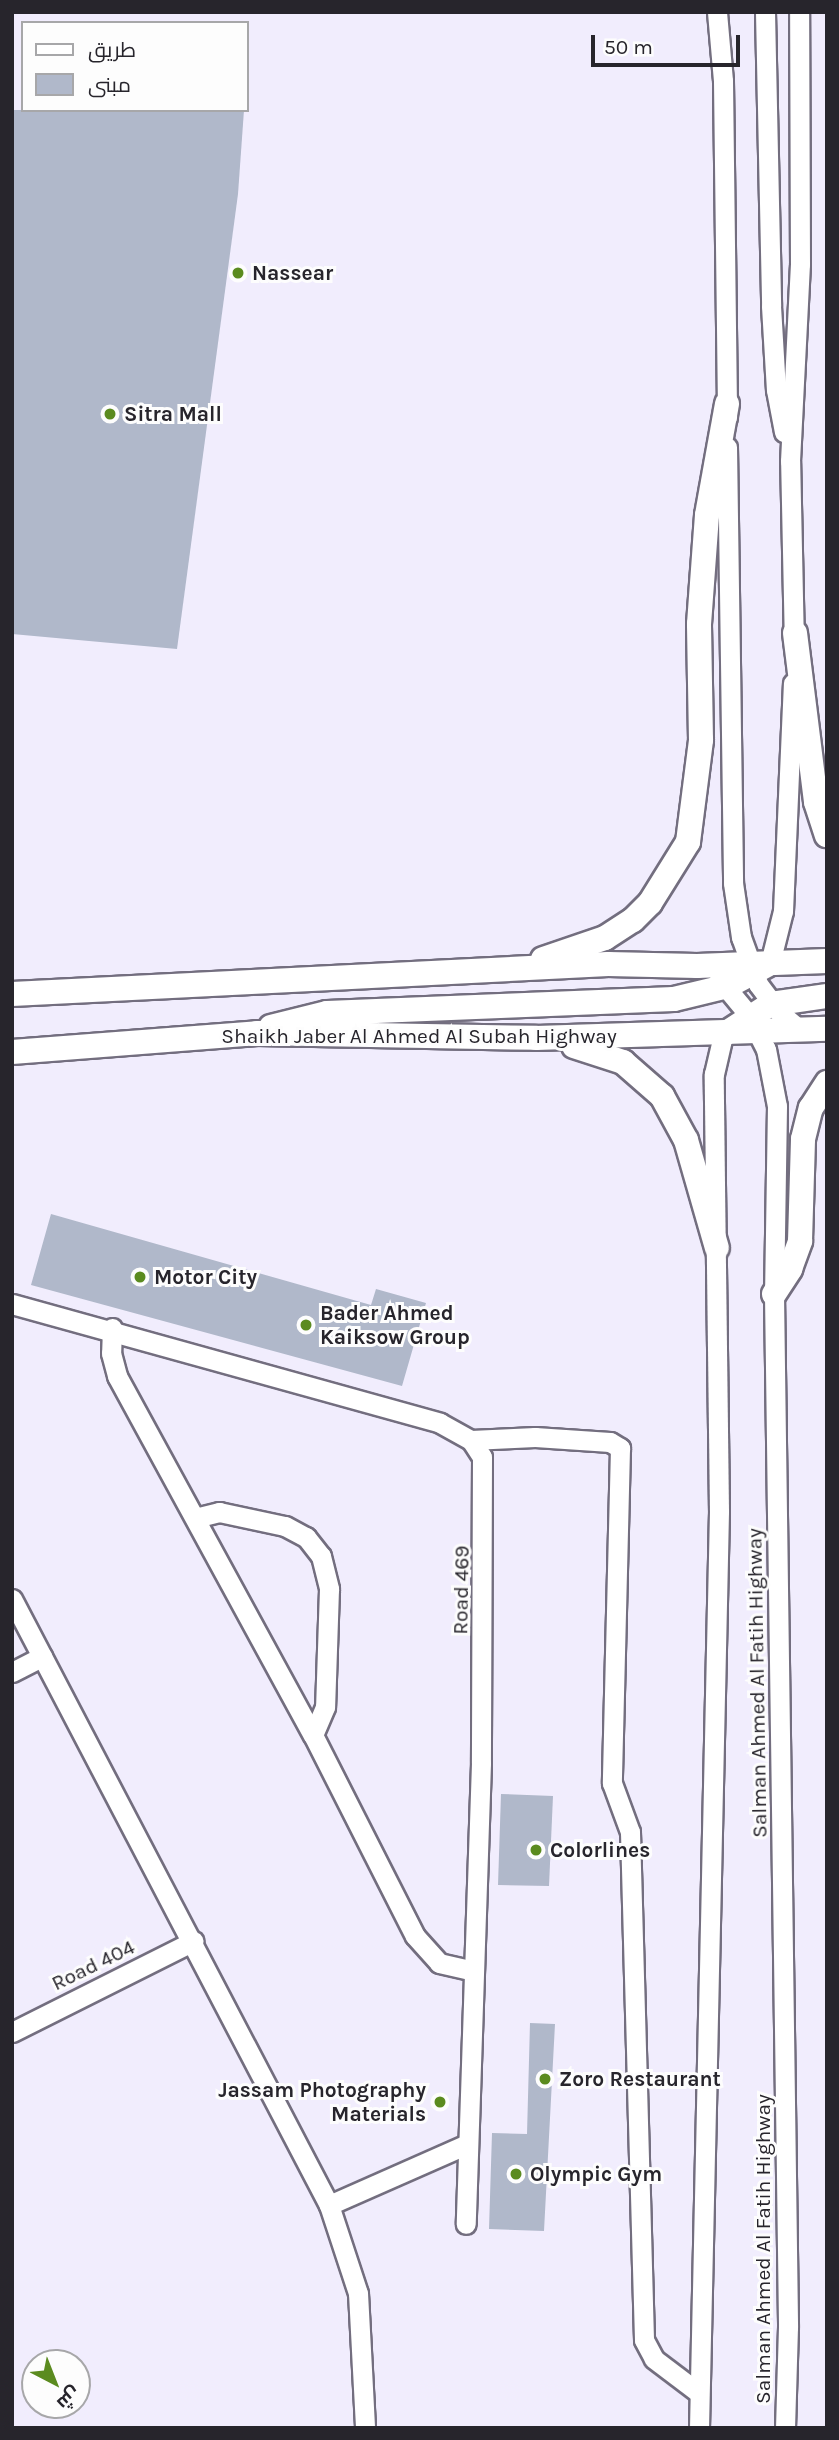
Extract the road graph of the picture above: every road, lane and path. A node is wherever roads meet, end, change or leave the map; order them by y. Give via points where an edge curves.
1 (717, 12) edge
2 (765, 12) edge
3 (799, 12) edge
4 (727, 404) junction
5 (790, 461) junction
6 (795, 633) junction
7 (827, 835) edge
8 (827, 961) edge
9 (697, 966) junction
10 (758, 967) junction
11 (513, 969) junction
12 (727, 986) junction
13 (12, 994) edge
14 (827, 996) edge
15 (771, 1003) junction
16 (753, 1022) junction
17 (799, 1028) junction
18 (827, 1029) edge
19 (257, 1033) junction
20 (723, 1035) junction
21 (536, 1038) junction
22 (12, 1052) edge
23 (827, 1083) edge
24 (717, 1248) junction
25 (774, 1294) junction
26 (12, 1304) edge
27 (112, 1328) junction
28 (471, 1440) junction
29 (195, 1518) junction
30 (12, 1599) edge
31 (42, 1657) junction
32 (12, 1672) edge
33 (313, 1735) junction
34 (194, 1941) junction
35 (474, 1971) junction
36 (12, 2032) edge
37 (467, 2144) junction
38 (329, 2205) junction
39 (466, 2224) dead end
40 (699, 2393) junction
41 (365, 2428) edge
42 (699, 2428) edge
43 (785, 2428) edge

1 - 4 street via 723,81
2 - 5 street via 773,347
3 - 5 street via 800,264
4 - 10 street via 730,846 737,916
4 - 11 main road via 707,515 699,624 701,740 688,842 650,902 633,920 605,938
5 - 6 street
6 - 7 main road via 816,802
6 - 10 street via 783,911 777,950
8 - 10 main road
9 - 10 main road
9 - 11 main road
9 - 12 street, Salman Ahmed Al Fatih Highway
10 - 12 main road
10 - 15 street
11 - 13 main road
12 - 16 street, Salman Ahmed Al Fatih Highway
12 - 19 main road via 674,999 327,1013
14 - 15 main road
15 - 16 main road
15 - 17 street
16 - 17 main road, Shaikh Jaber Al Ahmed Al Subah Highway
16 - 20 main road, Shaikh Jaber Al Ahmed Al Subah Highway
16 - 25 street, Salman Ahmed Al Fatih Highway via 772,1067 778,1106
17 - 18 main road, Shaikh Jaber Al Ahmed Al Subah Highway
19 - 21 main road, Shaikh Jaber Al Ahmed Al Subah Highway
19 - 22 main road, Shaikh Jaber Al Ahmed Al Subah Highway
20 - 21 main road, Shaikh Jaber Al Ahmed Al Subah Highway
20 - 24 street, Salman Ahmed Al Fatih Highway via 715,1064
21 - 24 main road via 608,1054 638,1072 662,1096 686,1140
23 - 25 main road via 811,1108 803,1139 800,1241
24 - 40 street, Salman Ahmed Al Fatih Highway via 719,1511
25 - 43 street, Salman Ahmed Al Fatih Highway via 788,2327
26 - 27 street
27 - 28 street via 440,1423
27 - 29 street via 111,1353 117,1376
28 - 35 street, Road 469 via 485,1471
28 - 40 street via 535,1437 610,1442 620,1448 612,1783 630,1832 644,2340 654,2359
29 - 33 street
29 - 33 street via 219,1512 285,1526 306,1537 321,1556 329,1589 325,1707
30 - 31 street
31 - 32 street
31 - 34 street
33 - 35 street via 421,1946 450,1968
34 - 36 street, Road 404
34 - 38 street
35 - 37 street, Road 469
37 - 38 street
37 - 39 street, Road 469
38 - 41 street via 358,2292
40 - 42 street, Salman Ahmed Al Fatih Highway

